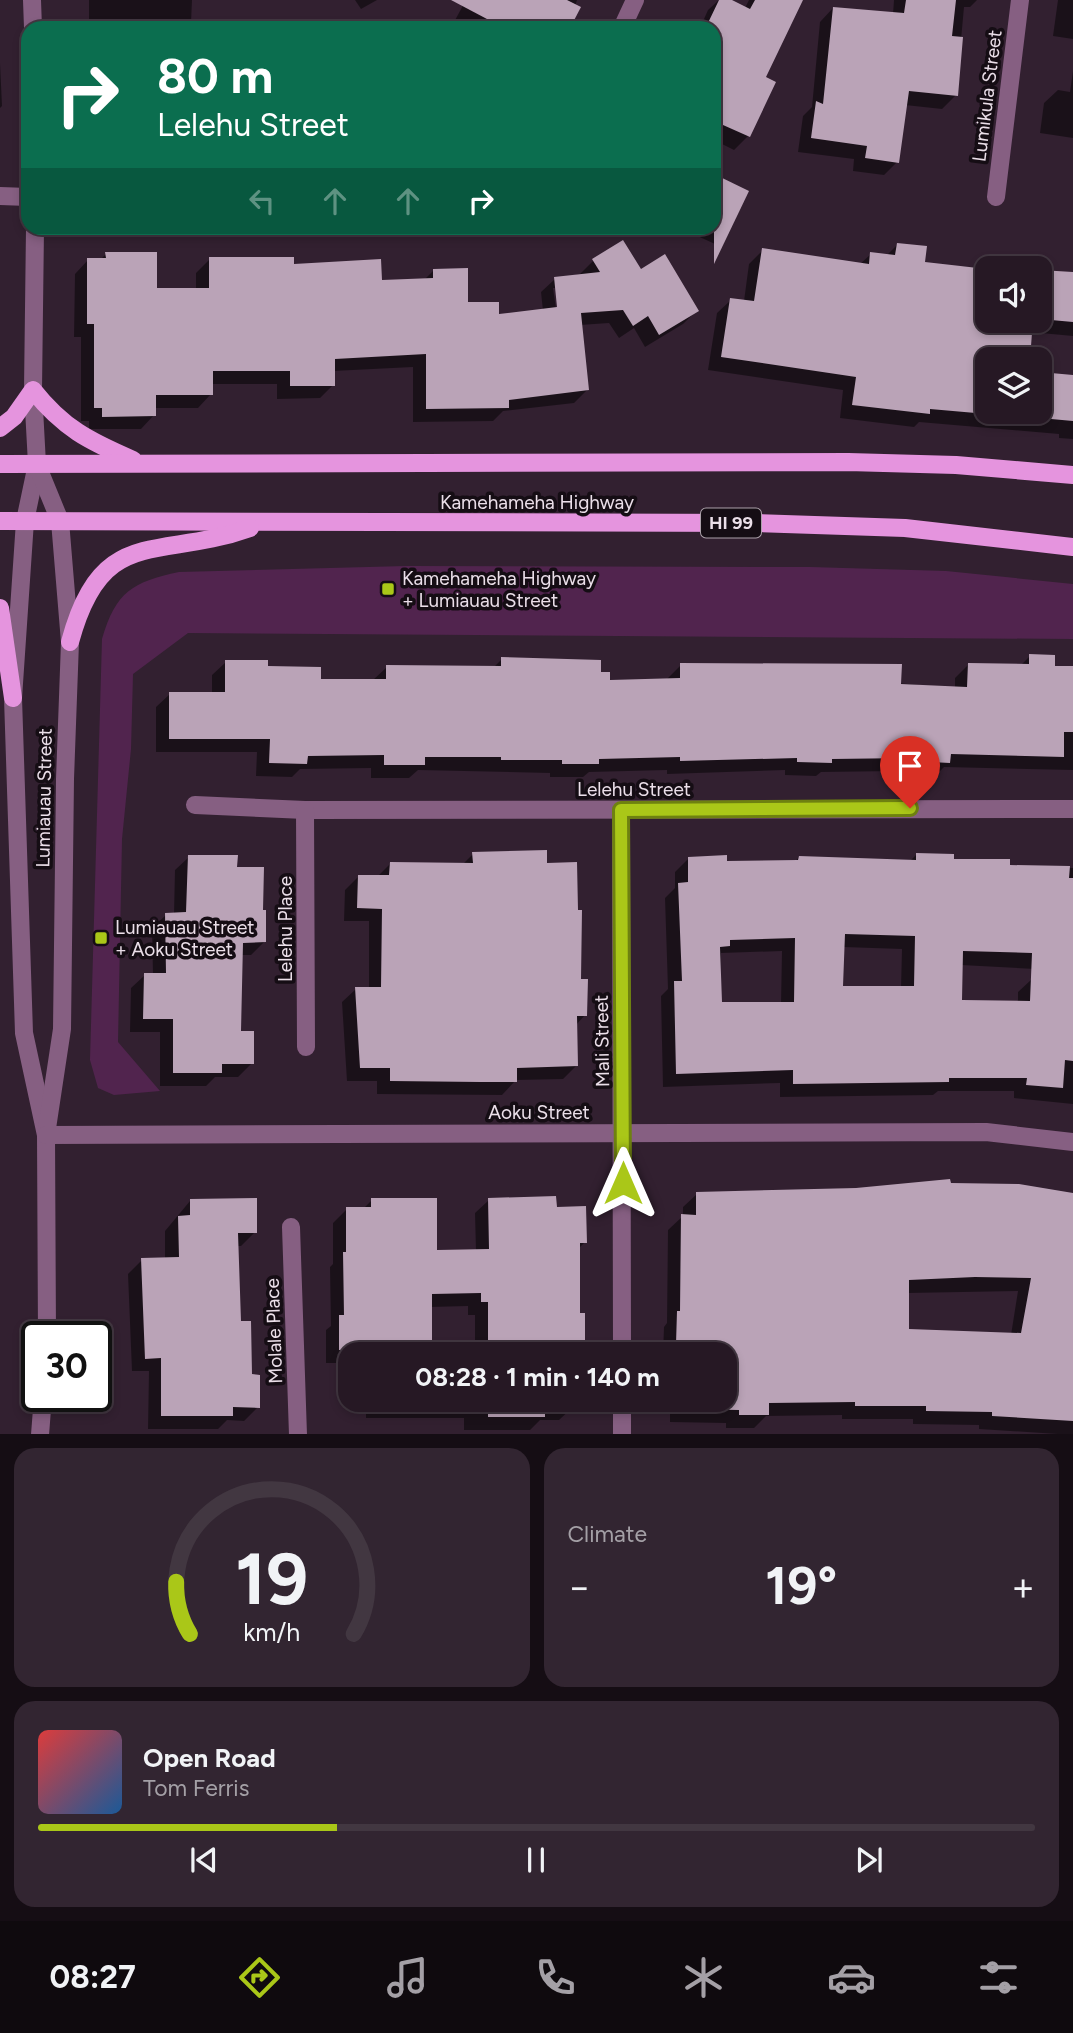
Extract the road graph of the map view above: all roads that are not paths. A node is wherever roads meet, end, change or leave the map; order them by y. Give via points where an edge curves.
1 (32, 0) edge
2 (635, 0) edge
3 (1020, 0) edge
4 (33, 21) edge
5 (625, 21) edge
6 (0, 196) edge
7 (21, 197) edge
8 (996, 197) dead end
9 (35, 235) edge
10 (33, 390) junction
11 (0, 429) edge
12 (139, 463) junction
13 (0, 464) edge
14 (37, 464) junction
15 (1073, 475) edge
16 (0, 521) edge
17 (25, 521) junction
18 (60, 521) junction
19 (262, 524) junction
20 (1073, 547) edge
21 (0, 608) edge
22 (70, 642) junction
23 (13, 698) junction
24 (195, 805) dead end
25 (1073, 809) edge
26 (305, 810) junction
27 (621, 810) junction
28 (306, 1048) dead end
29 (624, 1133) junction
30 (46, 1135) junction
31 (1073, 1142) edge
32 (291, 1227) dead end
33 (47, 1321) edge
34 (622, 1342) edge
35 (42, 1412) edge
36 (622, 1412) edge
37 (40, 1434) edge
38 (298, 1434) edge
39 (622, 1434) edge

1 - 4 street
2 - 5 street
3 - 8 street, Lumikula Street
6 - 7 street
9 - 10 street, Lumiauau Street
10 - 11 main road
10 - 12 main road via 69,429
10 - 14 street, Lumiauau Street
12 - 14 main road, Kamehameha Highway
12 - 15 main road, Kamehameha Highway via 862,463
13 - 14 main road, Kamehameha Highway
14 - 17 street, Lumiauau Street
14 - 18 street, Lumiauau Street
16 - 17 main road, Kamehameha Highway / HI 99
17 - 18 main road, Kamehameha Highway / HI 99
17 - 23 street, Lumiauau Street
18 - 19 main road, Kamehameha Highway / HI 99
18 - 22 street, Lumiauau Street
19 - 20 main road, Kamehameha Highway / HI 99 via 758,523 905,528
19 - 22 main road via 216,540 124,556 88,590
21 - 23 main road
22 - 30 street, Lumiauau Street via 62,1029
23 - 30 street, Lumiauau Street via 24,1033
24 - 26 street, Lelehu Street
25 - 27 street, Lelehu Street
26 - 27 street, Lelehu Street
26 - 28 street, Lelehu Place
27 - 29 street, Mali Street
29 - 30 street, Aoku Street
29 - 31 street, Aoku Street via 986,1132
29 - 34 street, Mali Street
30 - 33 street, Lumiauau Street
32 - 38 street, Molale Place
35 - 37 street
36 - 39 street

